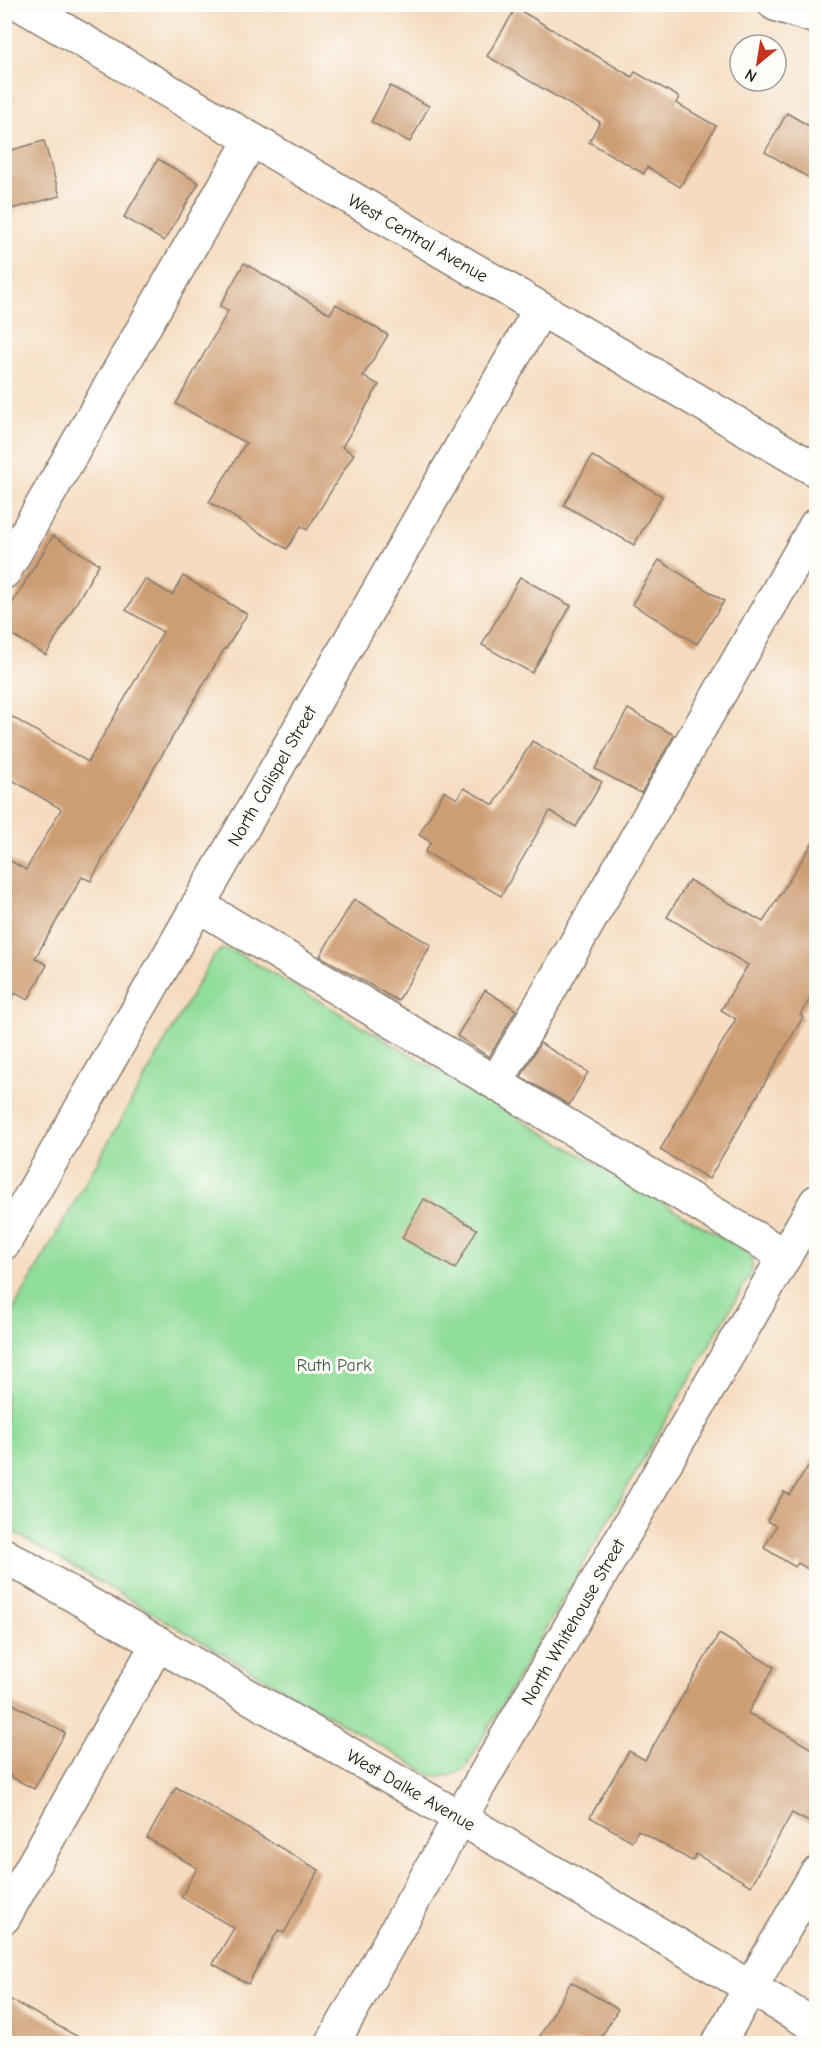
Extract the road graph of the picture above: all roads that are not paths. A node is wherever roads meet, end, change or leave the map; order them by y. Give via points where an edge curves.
1 (20, 4) edge
2 (775, 4) edge
3 (816, 17) edge
4 (251, 140) junction
5 (540, 309) junction
6 (816, 470) edge
7 (816, 525) edge
8 (4, 572) edge
9 (198, 905) junction
10 (496, 1083) junction
11 (816, 1202) edge
12 (4, 1243) edge
13 (785, 1256) junction
14 (4, 1555) edge
15 (158, 1643) junction
16 (460, 1818) junction
17 (816, 1874) edge
18 (4, 1917) edge
19 (750, 1988) junction
20 (816, 2026) edge
21 (332, 2043) edge
22 (718, 2043) edge

1 - 4 street, West Central Avenue
2 - 3 street
4 - 5 street, West Central Avenue
4 - 8 street
5 - 6 street, West Central Avenue
5 - 9 street, North Calispel Street
7 - 10 street
9 - 10 street
9 - 12 street, North Calispel Street
10 - 13 street
11 - 13 street, North Whitehouse Street
13 - 16 street, North Whitehouse Street
14 - 15 street, West Dalke Avenue
15 - 16 street, West Dalke Avenue
15 - 18 street
16 - 19 street, West Dalke Avenue
16 - 21 street, North Whitehouse Street
17 - 19 street
19 - 20 street, West Dalke Avenue
19 - 22 street

